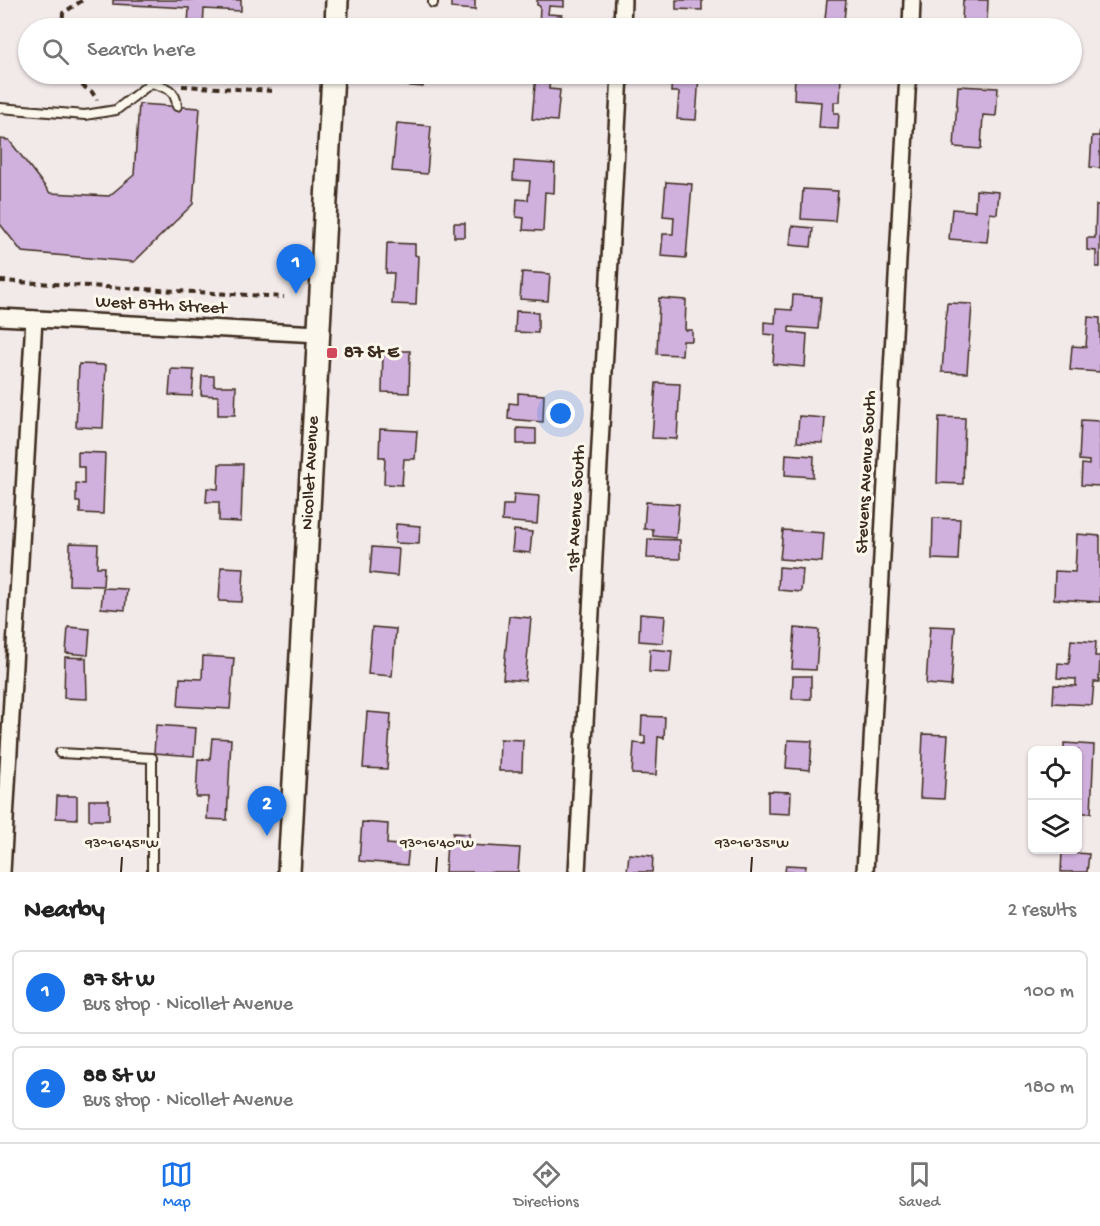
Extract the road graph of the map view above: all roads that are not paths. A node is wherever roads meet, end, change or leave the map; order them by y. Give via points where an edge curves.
1 (337, 0) edge
2 (624, 0) edge
3 (912, 0) edge
4 (336, 18) edge
5 (623, 18) edge
6 (911, 18) edge
7 (150, 84) edge
8 (155, 84) edge
9 (332, 84) edge
10 (619, 84) edge
11 (907, 84) edge
12 (177, 106) dead end
13 (0, 108) edge
14 (0, 317) edge
15 (34, 319) junction
16 (319, 334) junction
17 (60, 753) dead end
18 (3, 872) edge
19 (152, 872) edge
20 (289, 872) edge
21 (577, 872) edge
22 (865, 872) edge

1 - 4 main road
2 - 5 street
3 - 6 street
7 - 13 lane via 116,110 85,115
8 - 12 lane via 168,87
9 - 16 main road, Nicollet Avenue
10 - 21 street, 1st Avenue South
11 - 22 street, Stevens Avenue South
14 - 15 street, West 87th Street
15 - 16 street, West 87th Street
15 - 18 street
16 - 20 main road, Nicollet Avenue
17 - 19 lane via 152,758

